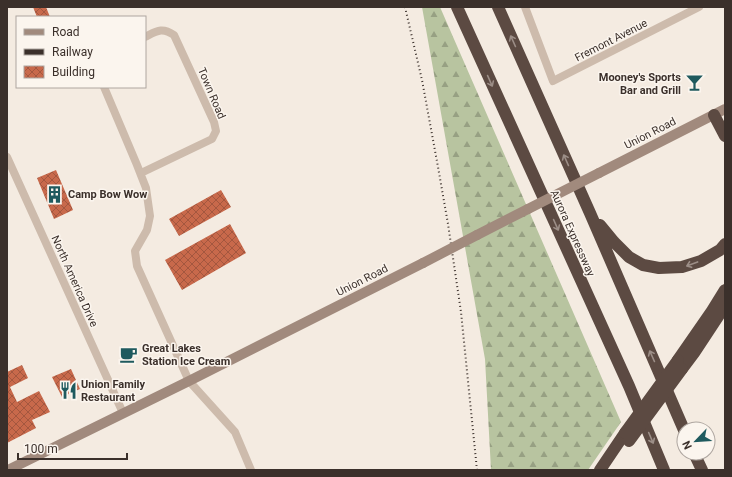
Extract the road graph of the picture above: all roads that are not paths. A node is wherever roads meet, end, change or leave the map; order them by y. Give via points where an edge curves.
1 (457, 7) edge
2 (498, 7) edge
3 (525, 7) edge
4 (699, 7) edge
5 (146, 37) edge
6 (104, 88) edge
7 (725, 109) edge
8 (714, 115) junction
9 (725, 136) edge
10 (7, 157) edge
11 (140, 173) junction
12 (590, 213) junction
13 (725, 244) edge
14 (725, 290) edge
15 (725, 306) edge
16 (680, 364) junction
17 (189, 381) junction
18 (123, 413) junction
19 (680, 421) edge
20 (627, 437) junction
21 (8, 470) edge
22 (251, 470) edge
23 (600, 470) edge
24 (609, 470) edge
25 (664, 470) edge

1 -> 25 highway, Aurora Expressway via 629,386
12 -> 2 highway, Aurora Expressway
3 - 4 street, Fremont Avenue via 554,81
5 - 11 street, Town Road via 160,30 174,35 216,131 212,140
6 - 11 street
7 - 8 main road, Union Road
8 - 9 highway
8 - 17 main road, Union Road, bridge
10 - 18 street, North America Drive
11 - 17 street via 146,188 150,216 147,230 135,251 137,266
13 -> 12 highway via 720,250 701,261 682,267 659,268 644,265 629,257
19 -> 12 highway, Aurora Expressway
14 - 16 highway
15 - 16 highway via 694,353
16 - 20 highway, bridge
17 - 18 main road, Union Road
17 - 22 street via 235,432
18 - 21 main road, Union Road
20 - 23 highway
20 - 24 highway

